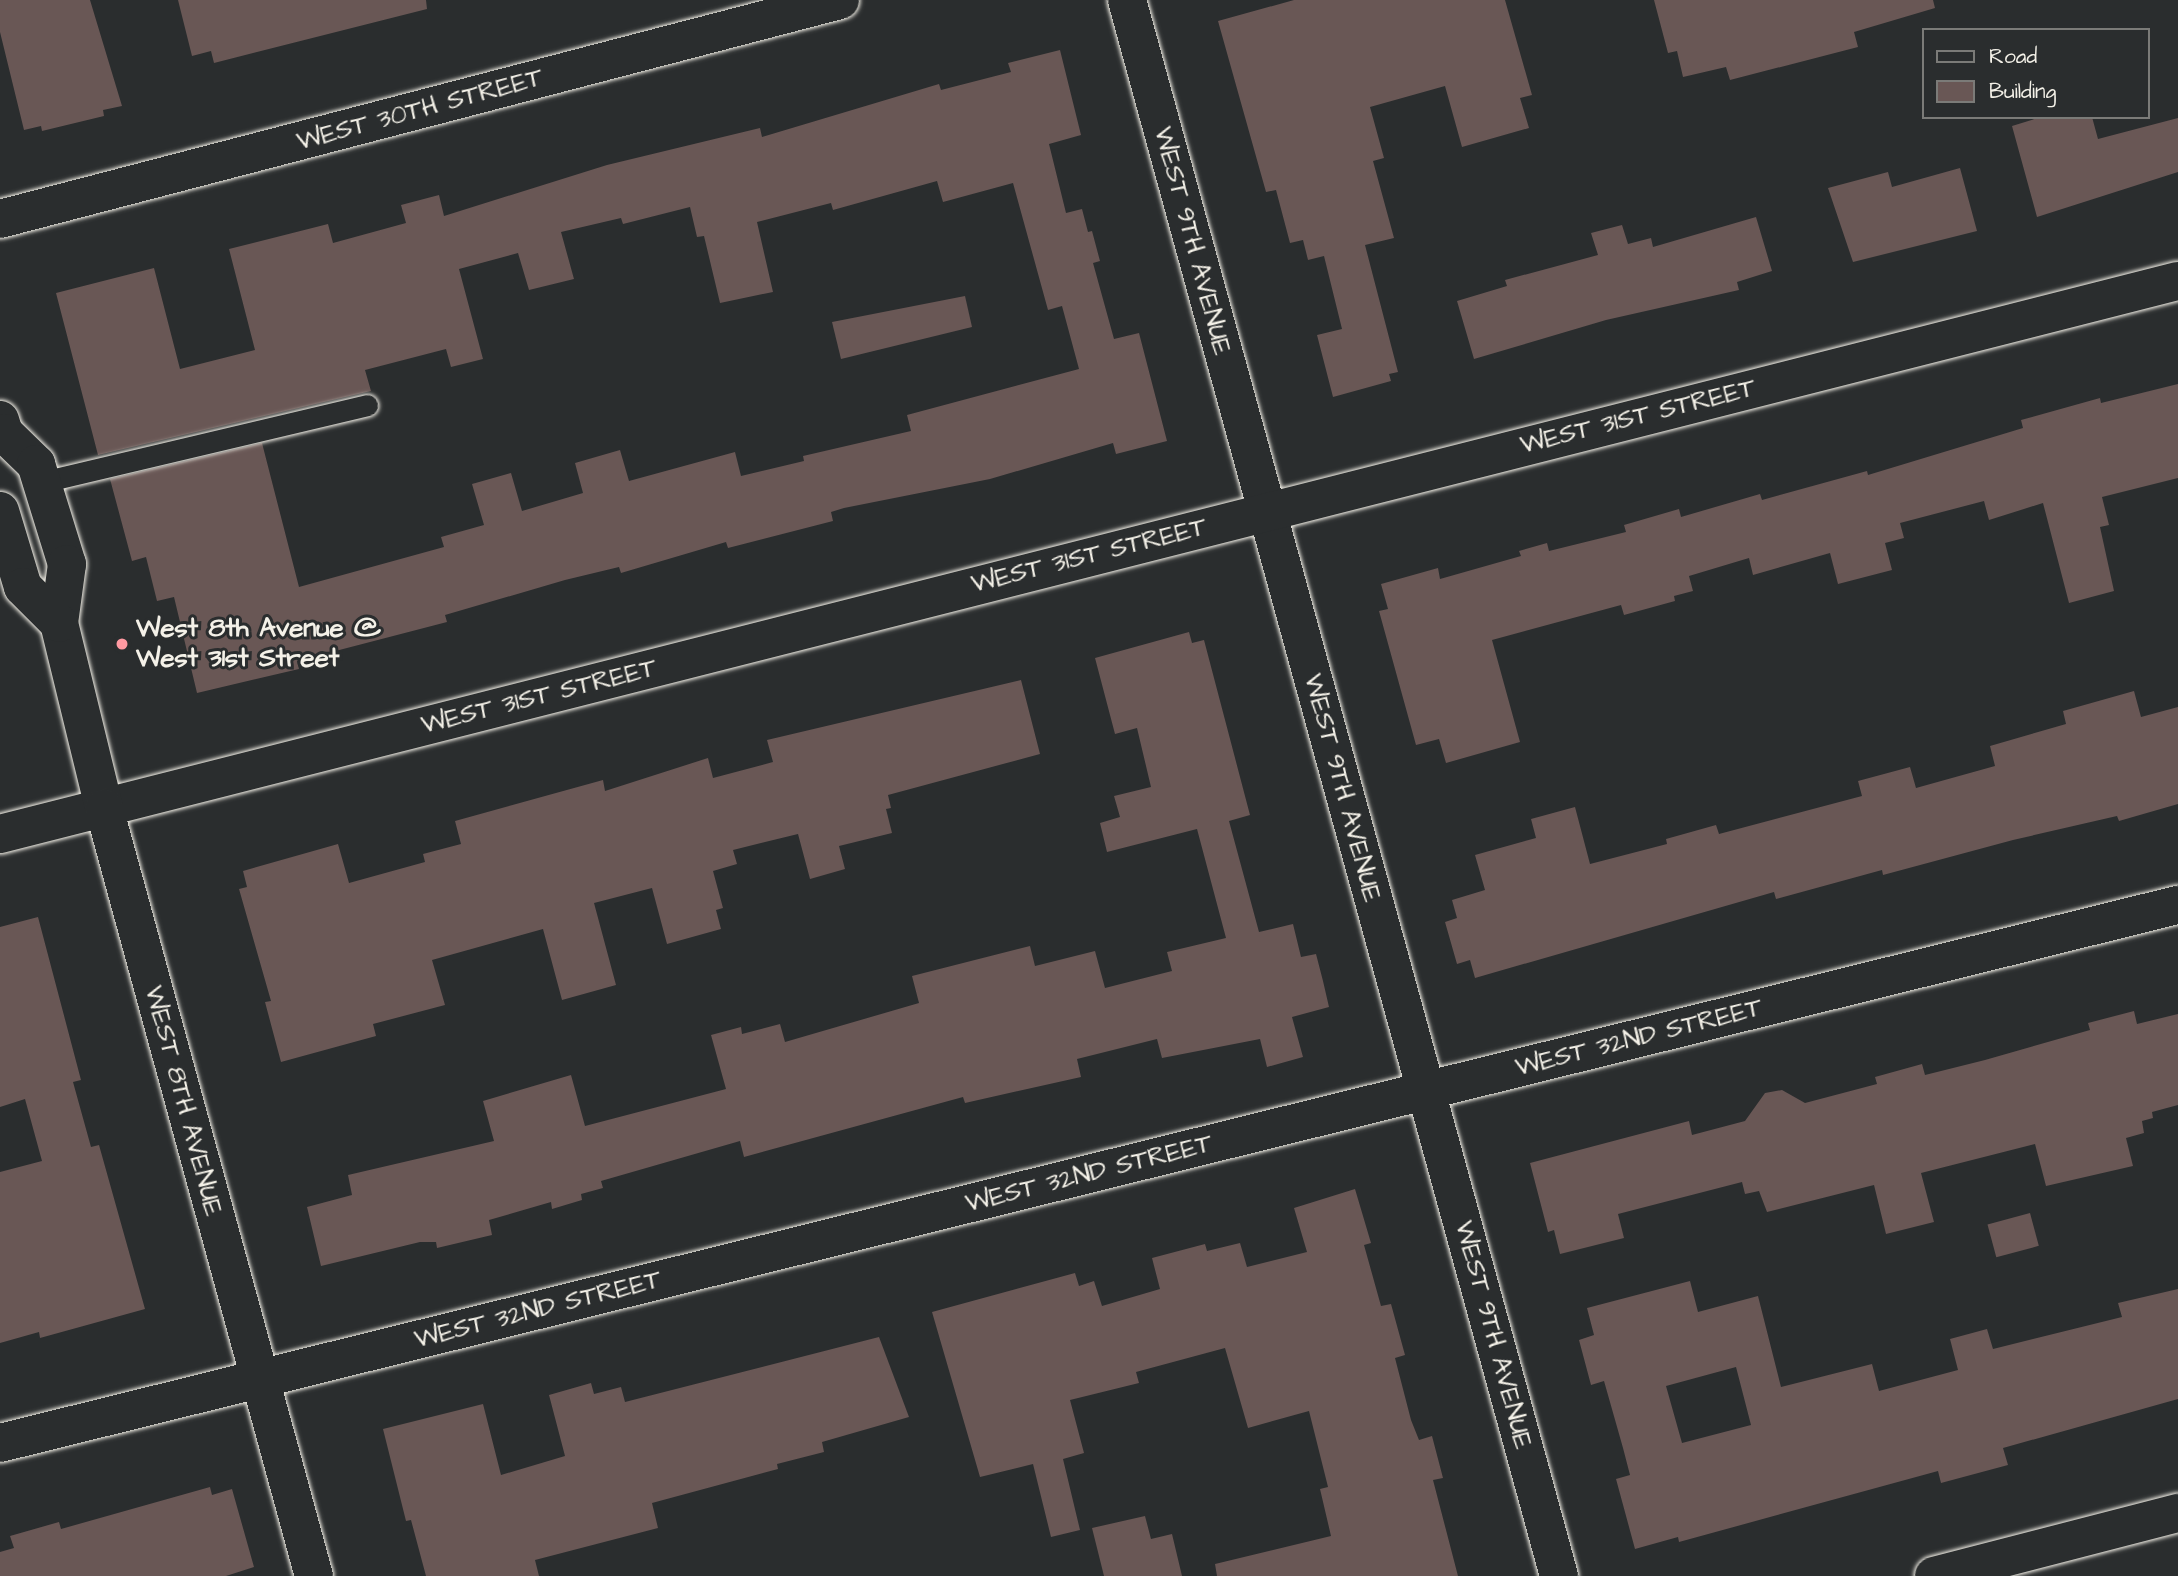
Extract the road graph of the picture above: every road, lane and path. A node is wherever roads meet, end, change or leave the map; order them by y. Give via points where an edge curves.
1 (840, 0) edge
2 (1127, 0) edge
3 (0, 219) edge
4 (2178, 281) edge
5 (367, 405) dead end
6 (1, 435) edge
7 (42, 482) junction
8 (1265, 511) junction
9 (0, 512) edge
10 (59, 623) junction
11 (104, 808) junction
12 (0, 834) edge
13 (2178, 905) edge
14 (1426, 1091) junction
15 (258, 1377) junction
16 (0, 1443) edge
17 (2178, 1513) edge
18 (314, 1576) edge
19 (1559, 1576) edge
20 (1934, 1576) edge

1 - 3 street, WEST 30TH STREET
2 - 8 street, WEST 9TH AVENUE
4 - 8 street, WEST 31ST STREET
5 - 7 lane
6 - 7 street, WEST 8TH AVENUE via 36,464
7 - 10 street, WEST 8TH AVENUE via 67,564
8 - 11 street, WEST 31ST STREET
8 - 14 street, WEST 9TH AVENUE
9 - 10 street via 23,587
10 - 11 street, WEST 8TH AVENUE
11 - 12 street, WEST 31ST STREET
11 - 15 street, WEST 8TH AVENUE
13 - 14 street, WEST 32ND STREET
14 - 15 street, WEST 32ND STREET
14 - 19 street, WEST 9TH AVENUE
15 - 16 street, WEST 32ND STREET
15 - 18 street, WEST 8TH AVENUE
17 - 20 street

